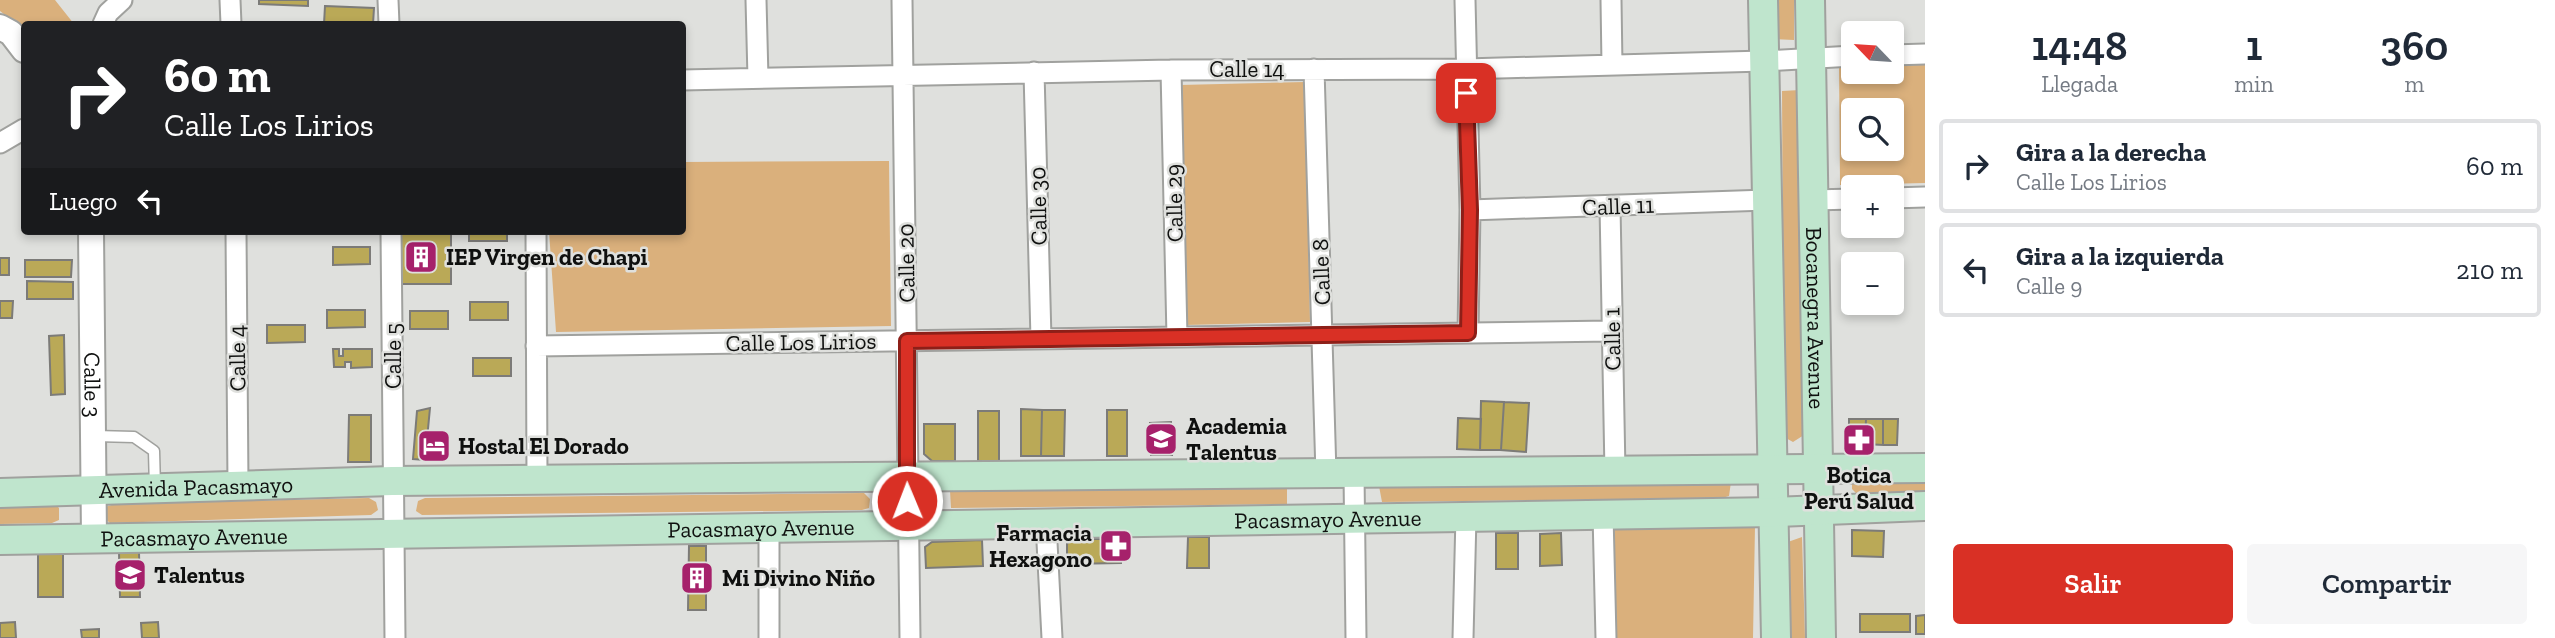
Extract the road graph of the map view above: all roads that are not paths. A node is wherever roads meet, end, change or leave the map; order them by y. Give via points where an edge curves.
1 (230, 0) edge
2 (388, 0) edge
3 (756, 0) edge
4 (902, 0) edge
5 (1465, 0) edge
6 (1611, 0) edge
7 (1763, 0) edge
8 (1810, 0) edge
9 (231, 21) edge
10 (388, 21) edge
11 (0, 27) edge
12 (21, 46) edge
13 (1925, 54) edge
14 (1904, 55) edge
15 (1841, 56) edge
16 (1811, 57) junction
17 (1764, 61) junction
18 (1612, 65) junction
19 (1314, 69) junction
20 (1465, 69) junction
21 (1171, 70) junction
22 (1034, 72) junction
23 (903, 75) junction
24 (758, 78) junction
25 (686, 80) edge
26 (21, 132) edge
27 (0, 142) edge
28 (1925, 197) edge
29 (1904, 198) edge
30 (1841, 199) edge
31 (1767, 200) junction
32 (1813, 200) junction
33 (1611, 206) junction
34 (1470, 210) junction
35 (91, 235) edge
36 (236, 235) edge
37 (391, 235) edge
38 (536, 235) edge
39 (1611, 331) junction
40 (1468, 333) junction
41 (1322, 335) junction
42 (1177, 337) junction
43 (1041, 339) junction
44 (907, 341) junction
45 (536, 346) junction
46 (94, 436) junction
47 (1925, 468) edge
48 (1818, 470) junction
49 (1773, 471) junction
50 (1615, 472) junction
51 (1318, 474) junction
52 (1354, 474) junction
53 (907, 477) junction
54 (537, 480) junction
55 (393, 481) junction
56 (238, 486) junction
57 (155, 488) junction
58 (94, 490) junction
59 (0, 493) edge
60 (1925, 506) edge
61 (1818, 510) junction
62 (1775, 512) junction
63 (1603, 514) junction
64 (1466, 516) junction
65 (1356, 518) junction
66 (1310, 519) junction
67 (1046, 523) junction
68 (908, 525) junction
69 (769, 528) junction
70 (393, 534) junction
71 (94, 538) junction
72 (0, 540) edge
73 (394, 638) edge
74 (769, 638) edge
75 (910, 638) edge
76 (1052, 638) edge
77 (1356, 638) edge
78 (1463, 638) edge
79 (1606, 638) edge
80 (1776, 638) edge
81 (1821, 638) edge

1 - 9 street
2 - 10 street
3 - 24 street
4 - 23 street, Calle 20
5 - 20 street
6 - 18 street
7 - 17 main road, Bocanegra Avenue
8 - 16 main road, Bocanegra Avenue
11 - 12 street
13 - 14 street
15 - 16 street, Calle 14
16 - 17 street, Calle 14
16 - 32 main road, Bocanegra Avenue
17 - 18 street, Calle 14
17 - 31 main road, Bocanegra Avenue
18 - 20 street, Calle 14
19 - 20 street, Calle 14
19 - 21 street, Calle 14
19 - 41 street, Calle 8
20 - 34 street
21 - 22 street, Calle 14
21 - 42 street, Calle 29
22 - 23 street, Calle 14
22 - 43 street, Calle 30
23 - 24 street, Calle 14
23 - 44 street, Calle 20
24 - 25 street, Calle 14
26 - 27 street
28 - 29 street
30 - 32 street
31 - 33 street, Calle 11
31 - 49 main road, Bocanegra Avenue
32 - 48 main road, Bocanegra Avenue
33 - 34 street, Calle 11
33 - 39 street, Calle 1
34 - 40 street
35 - 46 street, Calle 3
36 - 56 street, Calle 4
37 - 55 street, Calle 5
38 - 45 street
39 - 40 street, Calle Los Lirios
39 - 50 street, Calle 1
40 - 41 street, Calle Los Lirios
41 - 42 street, Calle Los Lirios
41 - 51 street, Calle 8
42 - 43 street, Calle Los Lirios
43 - 44 street, Calle Los Lirios
44 - 45 street, Calle Los Lirios
44 - 53 street, Calle 20
45 - 54 street
46 - 57 lane via 134,437 154,450
46 - 58 street, Calle 3
47 - 48 main road, Pacasmayo Avenue
48 - 49 main road, Pacasmayo Avenue
48 - 61 main road, Bocanegra Avenue
49 - 50 main road, Pacasmayo Avenue
49 - 62 main road, Bocanegra Avenue
50 - 52 main road, Pacasmayo Avenue
51 - 52 main road, Pacasmayo Avenue
51 - 53 main road, Pacasmayo Avenue
51 - 66 main road
52 - 65 street
53 - 54 main road, Pacasmayo Avenue
53 - 68 street, Calle 20
54 - 55 main road, Pacasmayo Avenue
55 - 56 main road, Avenida Pacasmayo
55 - 70 street, Calle 5
56 - 57 main road, Avenida Pacasmayo
57 - 58 main road, Avenida Pacasmayo
58 - 59 main road, Avenida Pacasmayo
58 - 71 street, Calle 3
60 - 61 main road
61 - 62 main road
61 - 81 main road, Bocanegra Avenue
62 - 63 main road, Pacasmayo Avenue
62 - 80 main road
63 - 64 main road, Pacasmayo Avenue
63 - 79 street
64 - 65 main road, Pacasmayo Avenue
64 - 78 street
65 - 66 main road, Pacasmayo Avenue
65 - 77 street
66 - 67 main road, Pacasmayo Avenue
67 - 68 main road, Pacasmayo Avenue
67 - 76 street
68 - 69 main road, Pacasmayo Avenue
68 - 75 street, Calle 20
69 - 70 main road, Pacasmayo Avenue
69 - 74 street
70 - 71 main road, Pacasmayo Avenue
70 - 73 street, Calle 5
71 - 72 main road, Pacasmayo Avenue

